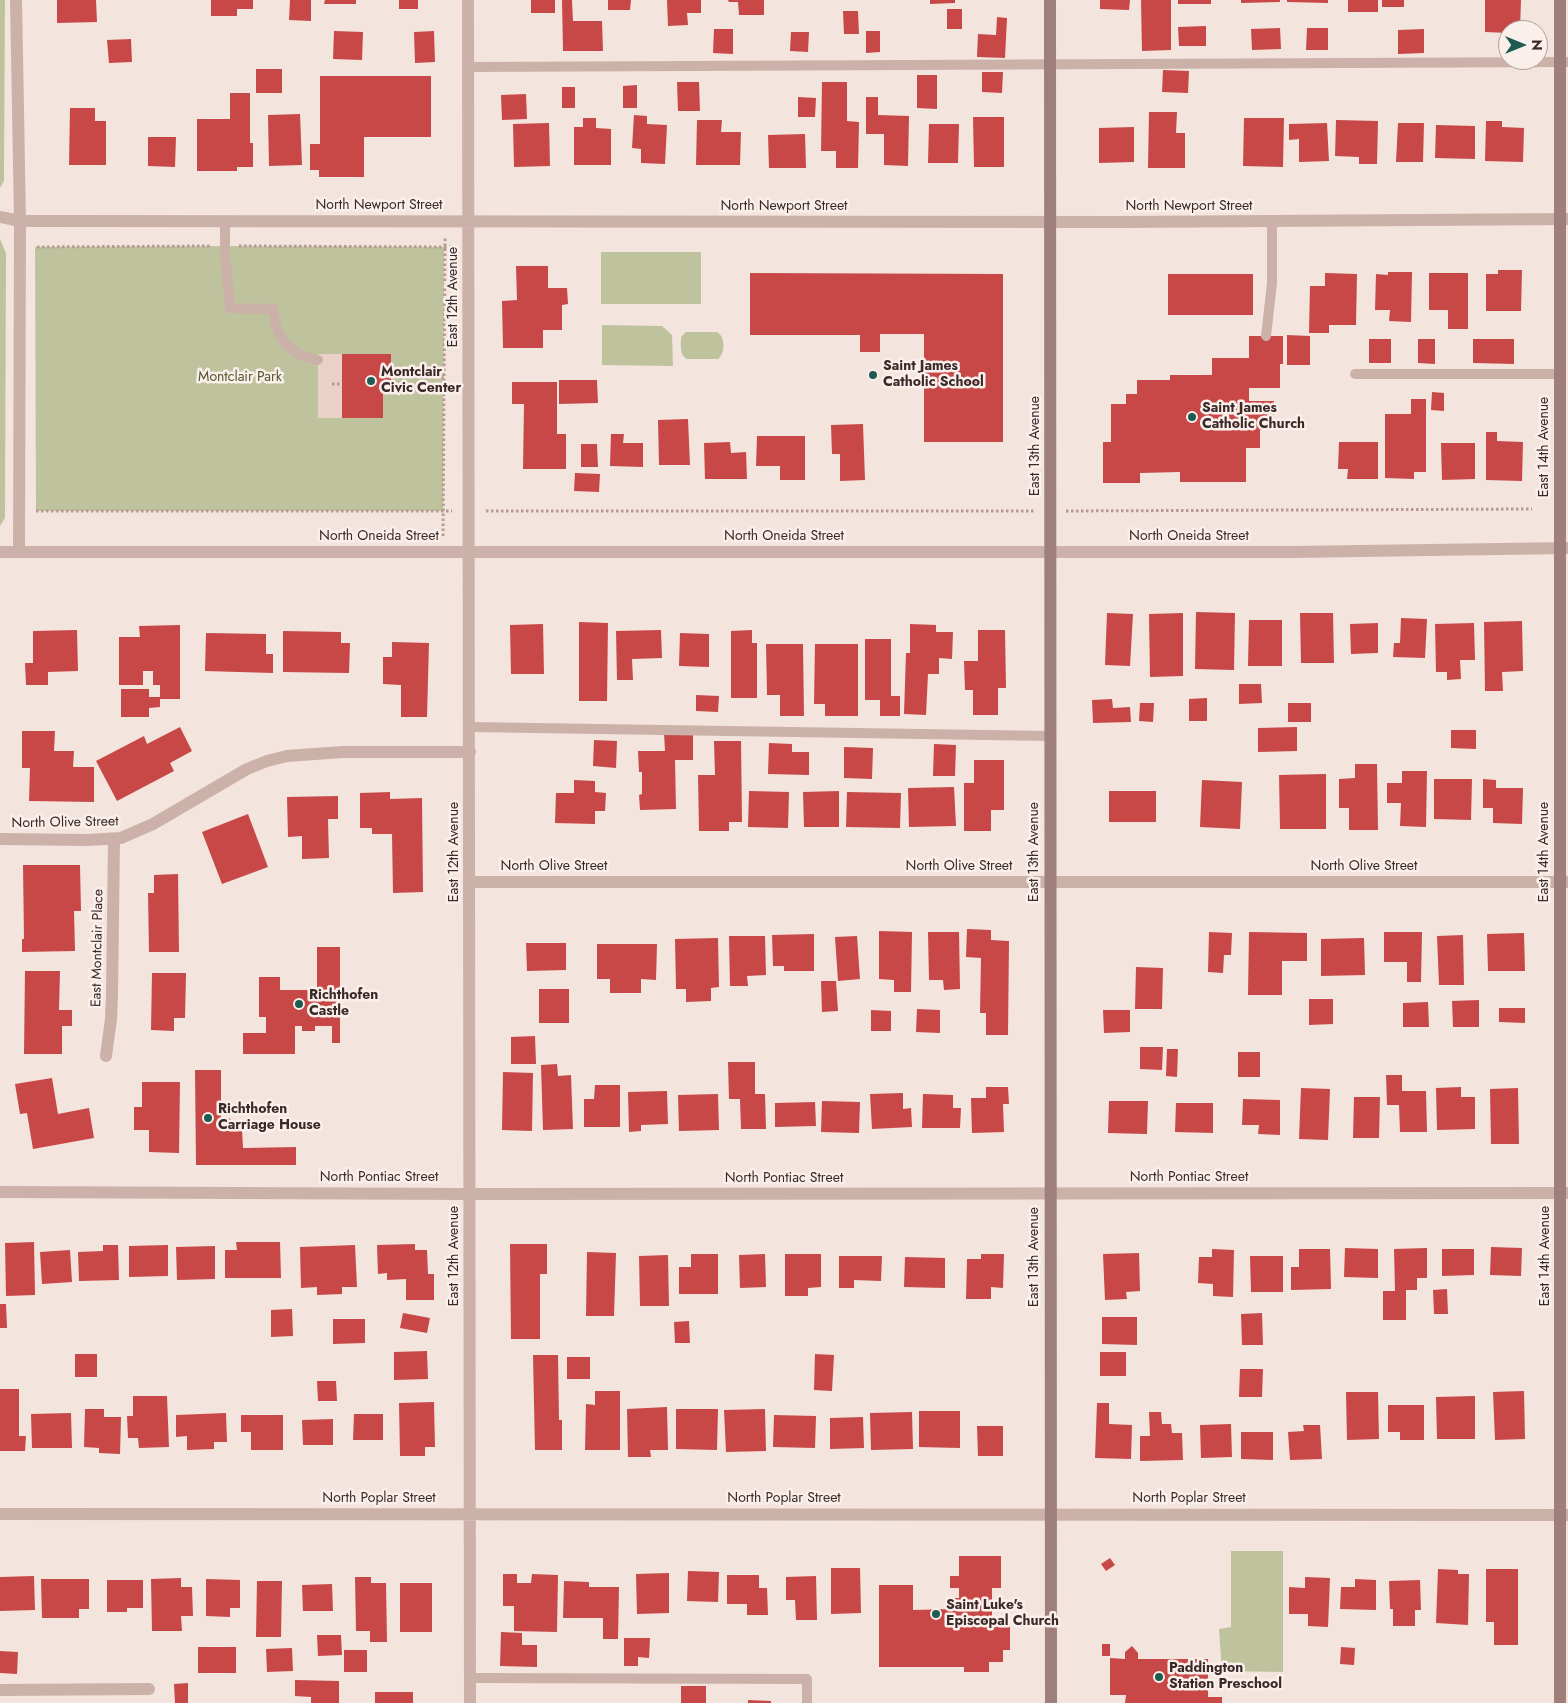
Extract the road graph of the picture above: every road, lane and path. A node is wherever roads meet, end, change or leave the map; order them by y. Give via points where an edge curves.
1 (16, 0) edge
2 (468, 0) edge
3 (1050, 0) edge
4 (1560, 0) edge
5 (1564, 62) edge
6 (1050, 65) junction
7 (468, 67) junction
8 (0, 217) edge
9 (1564, 219) edge
10 (20, 221) junction
11 (224, 221) junction
12 (445, 221) junction
13 (1272, 221) junction
14 (469, 222) junction
15 (1051, 222) junction
16 (1266, 336) dead end
17 (318, 360) dead end
18 (1355, 374) dead end
19 (1560, 374) junction
20 (391, 375) dead end
21 (444, 377) junction
22 (332, 384) dead end
23 (342, 384) dead end
24 (1532, 509) dead end
25 (20, 510) junction
26 (443, 511) junction
27 (1050, 511) junction
28 (469, 512) junction
29 (1564, 548) edge
30 (0, 552) edge
31 (20, 552) junction
32 (443, 552) junction
33 (469, 552) junction
34 (1050, 552) junction
35 (470, 727) junction
36 (1050, 736) junction
37 (470, 752) junction
38 (0, 839) edge
39 (114, 840) junction
40 (470, 882) junction
41 (1564, 882) edge
42 (1050, 883) junction
43 (1564, 1038) edge
44 (106, 1056) dead end
45 (0, 1192) edge
46 (1564, 1193) edge
47 (470, 1194) junction
48 (1050, 1194) junction
49 (0, 1514) edge
50 (469, 1514) junction
51 (1050, 1514) junction
52 (1564, 1515) edge
53 (470, 1678) junction
54 (149, 1689) dead end
55 (0, 1690) edge
56 (470, 1703) edge
57 (807, 1703) edge
58 (1051, 1703) edge
59 (1560, 1703) edge

1 - 10 street
2 - 7 street, East 12th Avenue
3 - 6 main road, East 13th Avenue
4 - 5 main road, East 14th Avenue
5 - 6 lane
5 - 9 main road, East 14th Avenue
6 - 7 lane
6 - 15 main road, East 13th Avenue
7 - 14 street, East 12th Avenue
8 - 10 street, North Newport Street
9 - 13 street, North Newport Street
9 - 19 main road, East 14th Avenue
10 - 11 street, North Newport Street
10 - 25 street
11 - 12 street, North Newport Street
11 - 17 lane via 230,308 273,309 281,339 300,355
12 - 14 street, North Newport Street
12 - 21 path
13 - 15 street, North Newport Street
13 - 16 lane via 1272,283
14 - 15 street, North Newport Street
14 - 28 street, East 12th Avenue
15 - 27 main road, East 13th Avenue
18 - 19 lane
19 - 29 main road, East 14th Avenue
20 - 21 path
21 - 26 path
22 - 23 path
24 - 27 path
25 - 26 path
25 - 31 street
26 - 28 path
26 - 32 path
27 - 28 path
27 - 34 main road, East 13th Avenue
28 - 33 street, East 12th Avenue
29 - 34 street, North Oneida Street
29 - 41 main road, East 14th Avenue
30 - 31 street, North Oneida Street
31 - 32 street, North Oneida Street
32 - 33 street, North Oneida Street
33 - 34 street, North Oneida Street
33 - 35 street, East 12th Avenue
34 - 36 main road, East 13th Avenue
35 - 36 lane
35 - 37 street, East 12th Avenue
36 - 42 main road, East 13th Avenue
37 - 39 street, North Olive Street via 325,752 273,759 235,775 140,831
37 - 40 street, East 12th Avenue
38 - 39 street, North Olive Street
39 - 44 street, East Montclair Place via 112,1011
40 - 42 street, North Olive Street
40 - 47 street, East 12th Avenue
41 - 42 street, North Olive Street
41 - 43 main road, East 14th Avenue
42 - 48 main road, East 13th Avenue
43 - 46 main road, East 14th Avenue
45 - 47 street, North Pontiac Street
46 - 48 street, North Pontiac Street
46 - 52 main road, East 14th Avenue
47 - 48 street, North Pontiac Street
47 - 50 street, East 12th Avenue
48 - 51 main road, East 13th Avenue
49 - 50 street, North Poplar Street
50 - 51 street, North Poplar Street
50 - 53 street, East 12th Avenue
51 - 52 street, North Poplar Street
51 - 58 main road, East 13th Avenue
52 - 59 main road, East 14th Avenue
53 - 56 street, East 12th Avenue
53 - 57 lane via 807,1679
54 - 55 street

